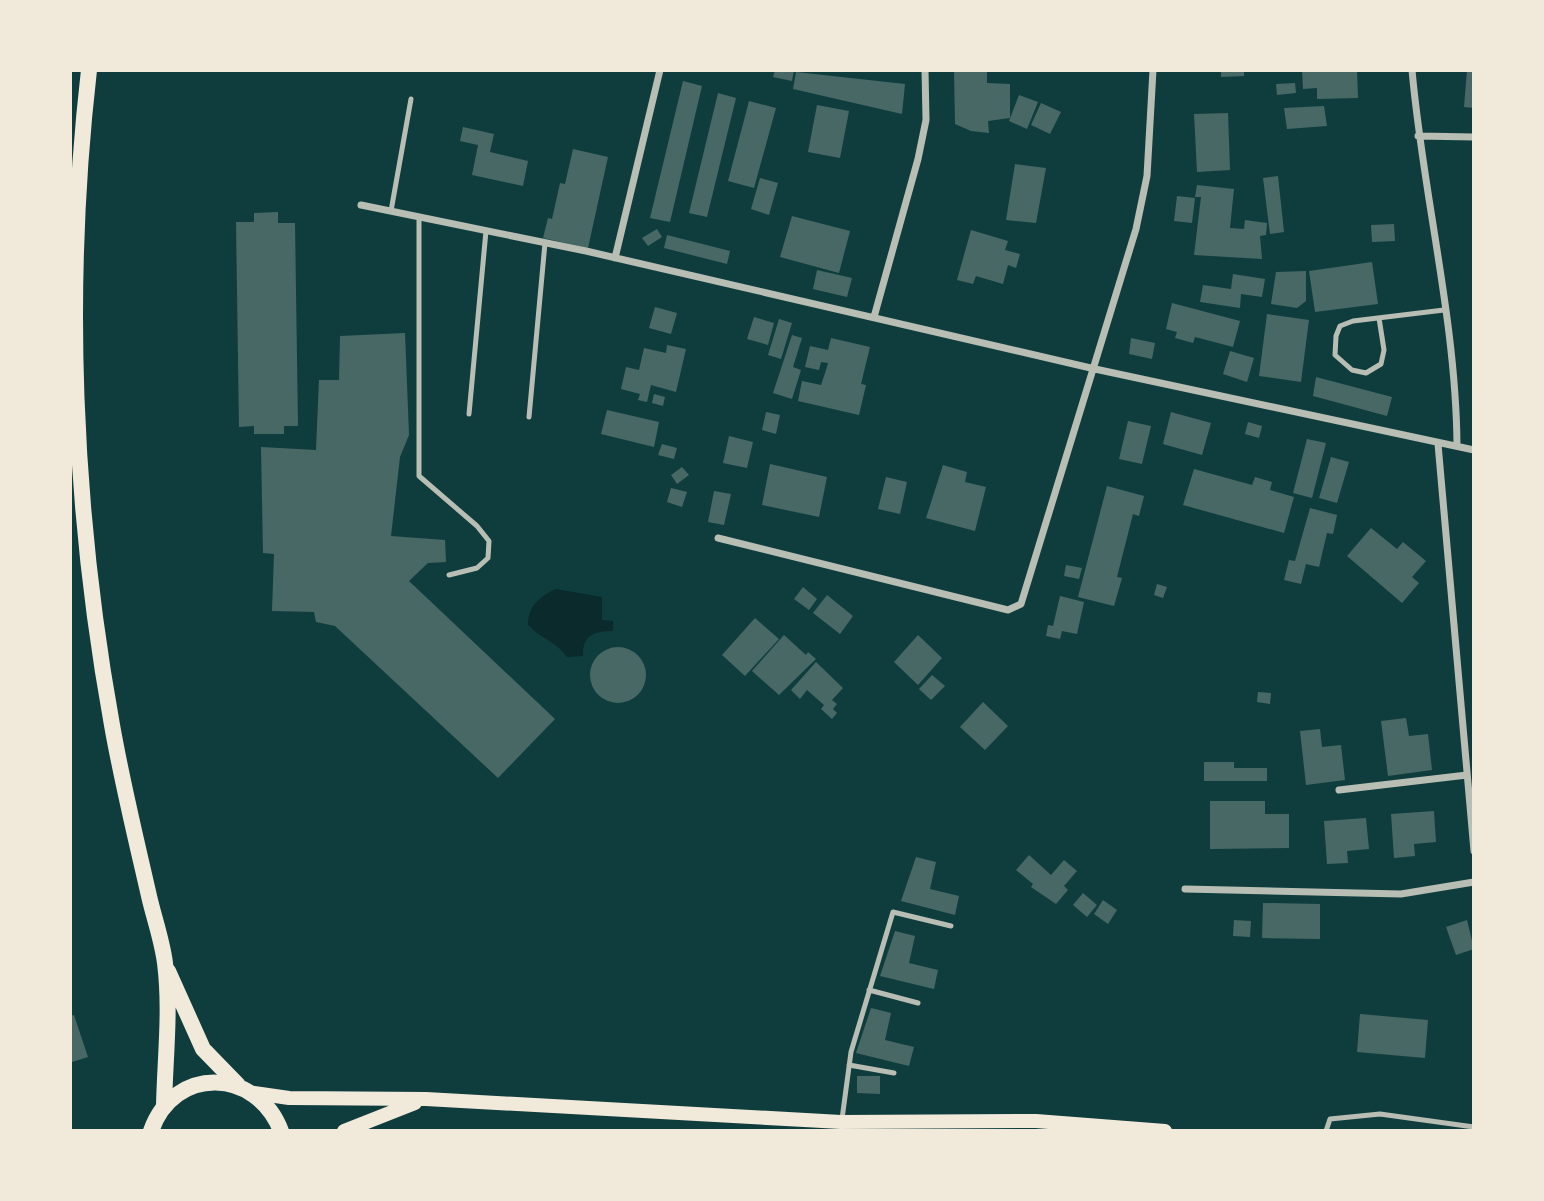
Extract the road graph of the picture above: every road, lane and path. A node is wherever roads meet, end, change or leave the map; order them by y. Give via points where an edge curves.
1 (89, 70) edge
2 (660, 70) edge
3 (925, 70) edge
4 (1153, 70) edge
5 (1412, 70) edge
6 (411, 99) dead end
7 (1418, 136) junction
8 (1474, 136) edge
9 (361, 205) dead end
10 (391, 211) junction
11 (419, 217) junction
12 (486, 231) junction
13 (545, 243) junction
14 (615, 258) junction
15 (1444, 310) junction
16 (874, 317) junction
17 (1379, 318) junction
18 (1095, 369) junction
19 (470, 414) dead end
20 (529, 417) dead end
21 (1438, 444) junction
22 (1457, 445) junction
23 (1474, 450) edge
24 (718, 538) dead end
25 (449, 575) dead end
26 (1467, 775) junction
27 (1339, 790) dead end
28 (1474, 852) edge
29 (1474, 882) edge
30 (1185, 890) dead end
31 (951, 926) dead end
32 (164, 963) junction
33 (870, 990) junction
34 (918, 1003) dead end
35 (849, 1065) junction
36 (894, 1073) dead end
37 (246, 1090) junction
38 (426, 1099) junction
39 (164, 1106) junction
40 (1036, 1121) junction
41 (841, 1122) junction
42 (1474, 1127) edge
43 (151, 1131) edge
44 (281, 1131) edge
45 (344, 1131) edge
46 (1058, 1131) edge
47 (1165, 1131) edge
48 (1326, 1131) edge

1 - 32 main road via 74,264 77,428 112,725
2 - 14 street
3 - 16 street via 926,120 918,159
4 - 18 street via 1147,176
5 - 7 street
6 - 10 lane
7 - 8 street
7 - 15 street
9 - 10 street
10 - 11 street
11 - 12 street
11 - 25 lane via 419,476 489,541 488,558 477,568
12 - 13 street
12 - 19 lane
13 - 14 street
13 - 20 lane
14 - 16 street
15 - 17 lane
15 - 22 street via 1456,397
16 - 18 street
17 - 17 lane via 1340,326 1335,355 1352,370 1366,373 1381,364 1384,350
18 - 21 street
18 - 24 street via 1026,594 1021,604 1008,610
21 - 22 street
21 - 26 street
22 - 23 street
26 - 27 street
26 - 28 street
29 - 30 street via 1401,894
31 - 33 lane via 893,912
32 - 37 main road via 203,1049
32 - 39 main road via 168,1059
33 - 34 lane
33 - 35 lane
35 - 36 lane
35 - 41 lane
37 - 38 main road via 289,1098
37 - 39 main road via 223,1083 198,1085
37 - 44 main road via 266,1104
38 - 41 main road
38 - 45 main road
39 - 43 main road
40 - 41 main road
40 - 46 lane
40 - 47 main road
42 - 48 lane via 1380,1114 1330,1119

